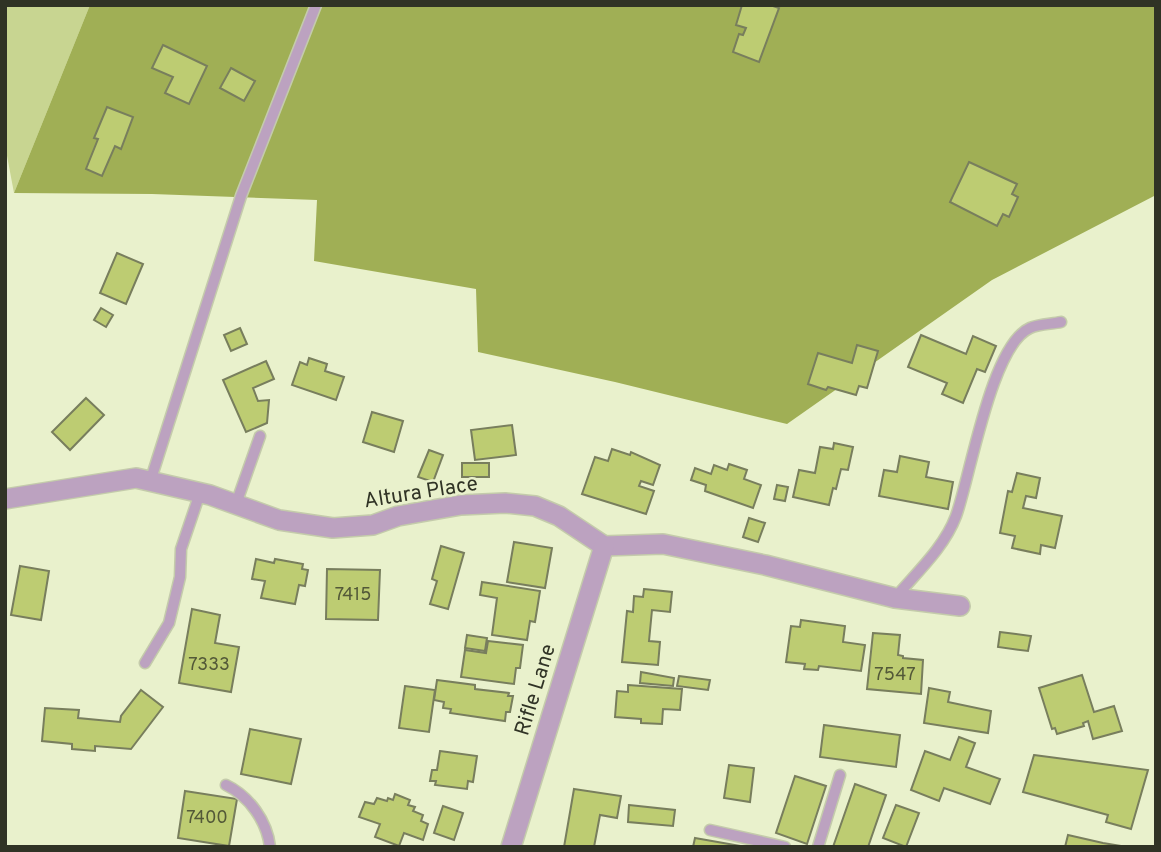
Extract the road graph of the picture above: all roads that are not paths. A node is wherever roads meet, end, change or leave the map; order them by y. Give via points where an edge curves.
1 (316, 5) edge
2 (1061, 322) dead end
3 (260, 436) dead end
4 (150, 482) junction
5 (200, 493) junction
6 (5, 499) edge
7 (236, 504) junction
8 (604, 546) junction
9 (895, 598) junction
10 (960, 606) dead end
11 (145, 663) dead end
12 (839, 775) dead end
13 (226, 785) dead end
14 (710, 830) dead end
15 (270, 847) edge
16 (511, 847) edge
17 (785, 847) edge
18 (818, 847) edge

1 - 4 lane via 241,196
2 - 9 lane via 1029,328 1015,340 979,424 956,517 941,544
3 - 7 lane
4 - 5 street, Altura Place
4 - 6 street, Altura Place via 136,478
5 - 7 street, Altura Place
5 - 11 lane via 181,549 169,623
7 - 8 street, Altura Place via 279,520 333,528 373,525 461,505 534,506 559,516
8 - 9 street via 663,544
8 - 16 street, Rifle Lane
9 - 10 street
12 - 18 lane
13 - 15 lane via 250,804 268,833
14 - 17 lane

